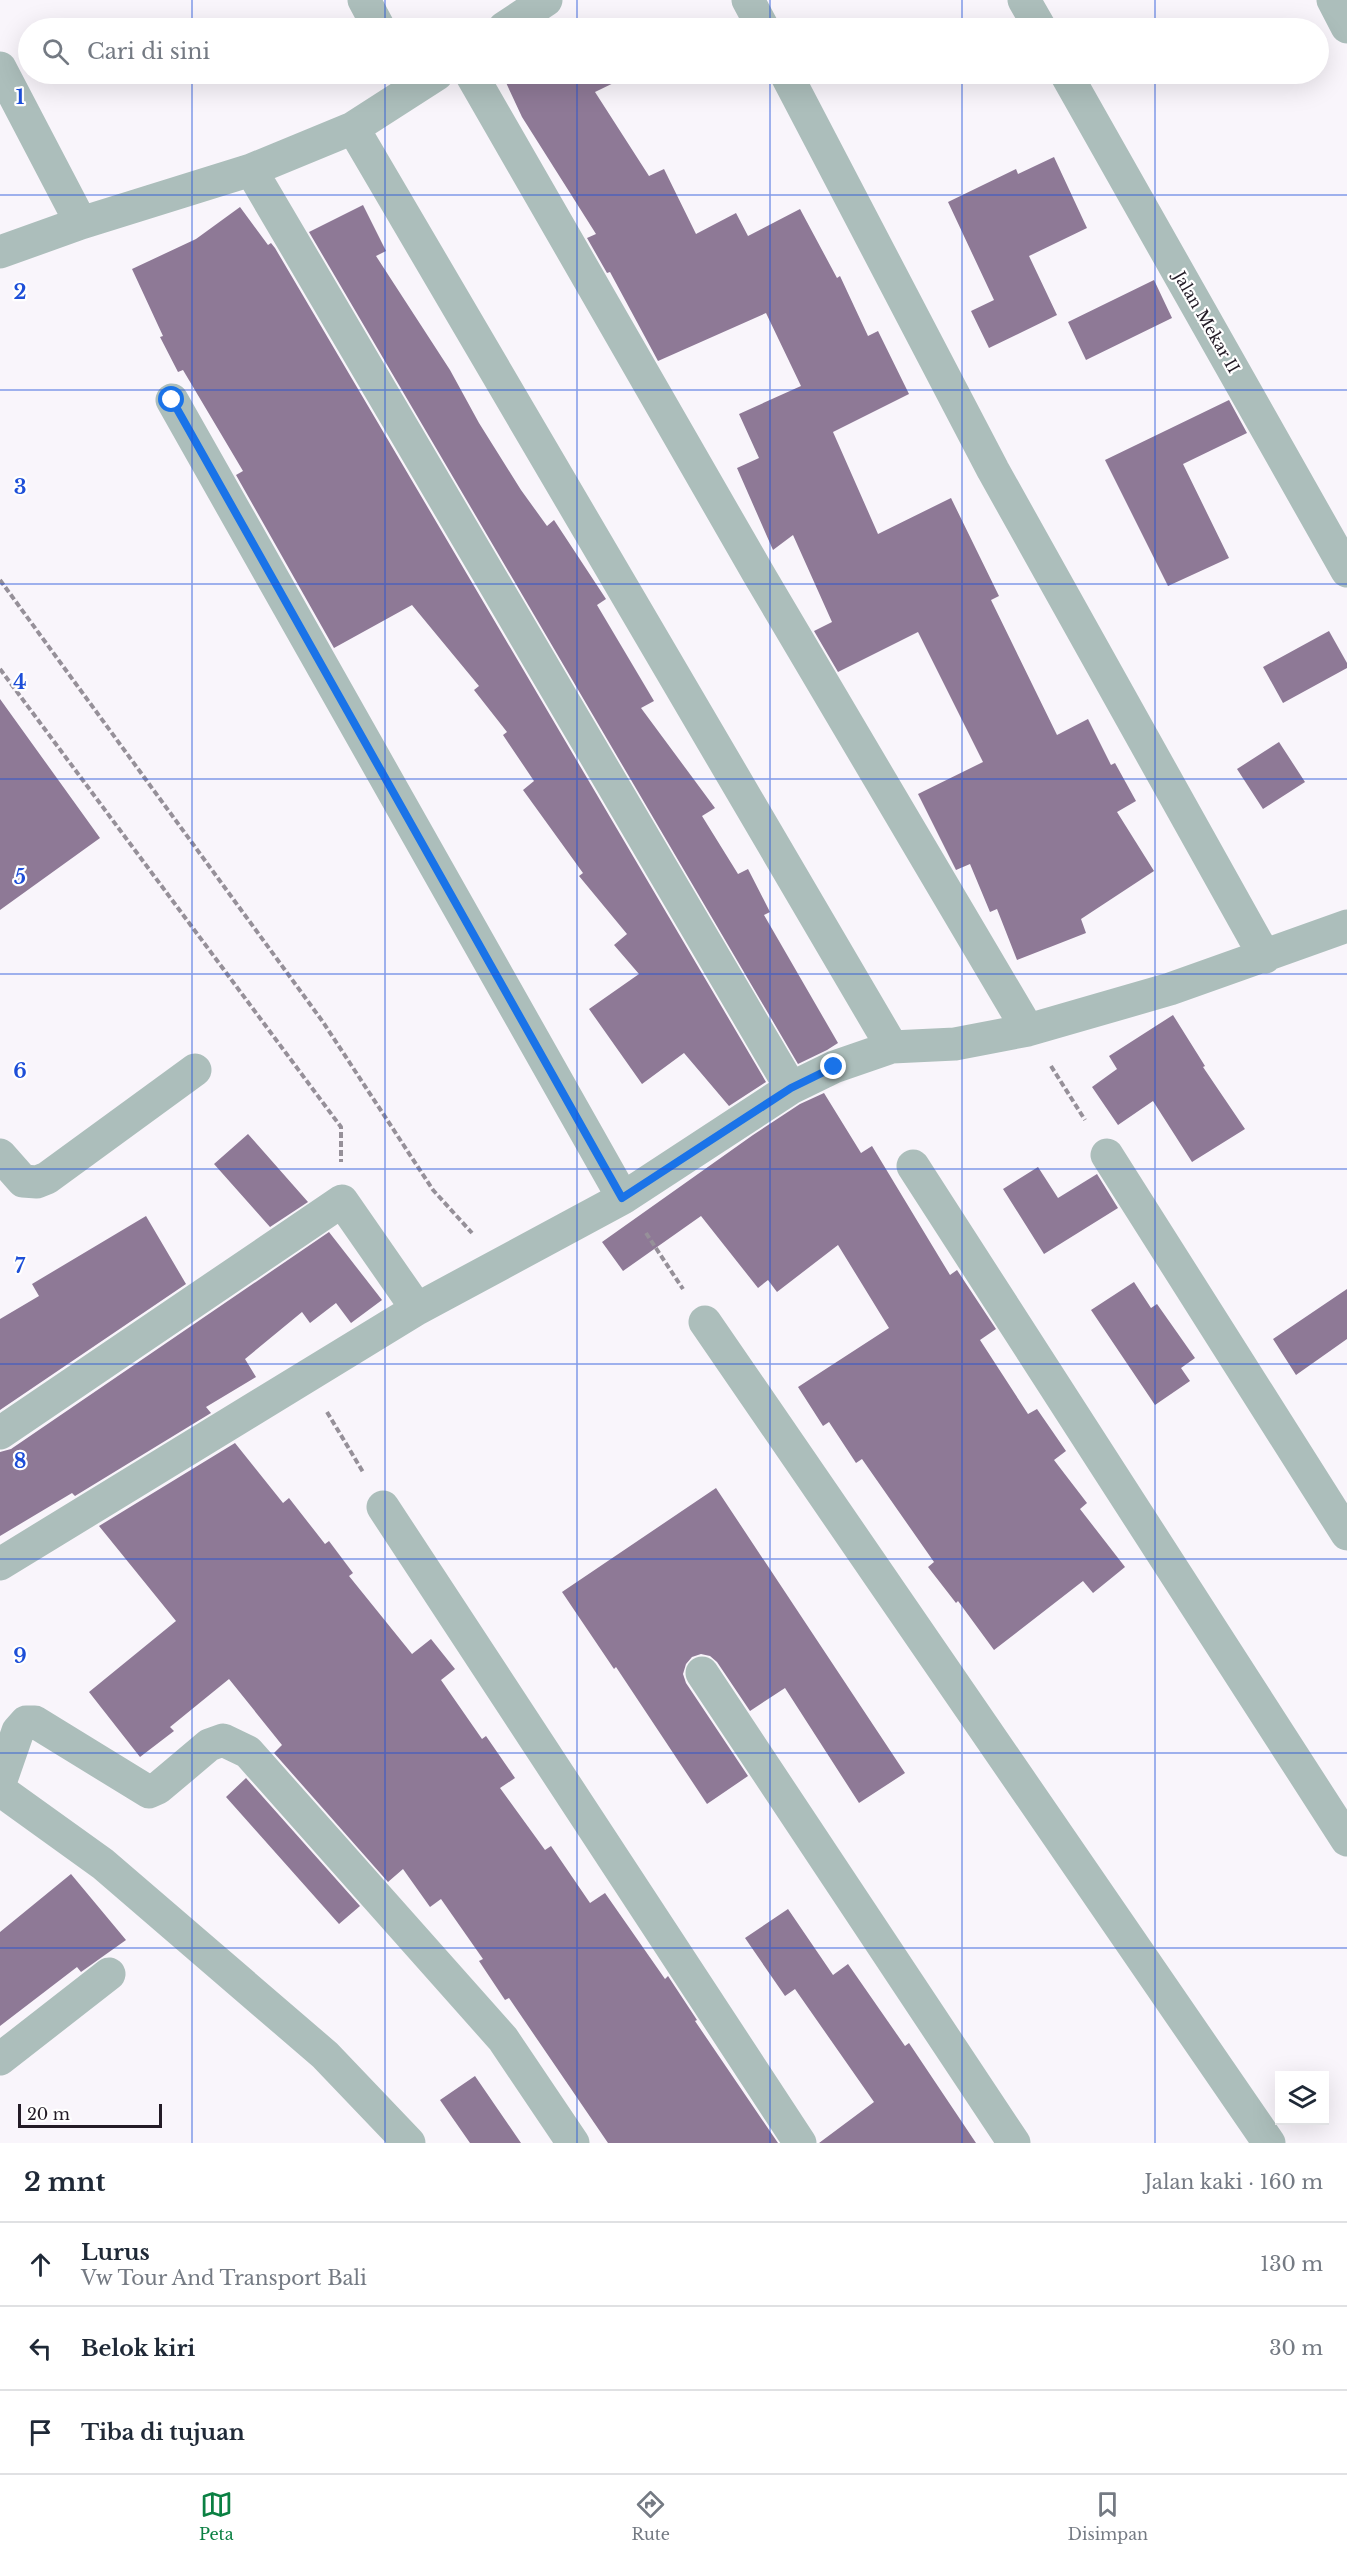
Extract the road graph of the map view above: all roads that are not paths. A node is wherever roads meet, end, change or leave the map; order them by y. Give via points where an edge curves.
1 (364, 0) edge
2 (546, 0) edge
3 (748, 0) edge
4 (1024, 0) edge
5 (1333, 0) edge
6 (374, 18) edge
7 (519, 18) edge
8 (757, 18) edge
9 (1034, 18) edge
10 (1347, 27) edge
11 (0, 68) edge
12 (411, 84) edge
13 (477, 84) edge
14 (791, 84) edge
15 (1072, 84) edge
16 (353, 128) junction
17 (250, 170) junction
18 (81, 223) junction
19 (0, 252) edge
20 (172, 400) dead end
21 (1347, 571) edge
22 (1347, 926) edge
23 (1265, 957) junction
24 (1028, 1030) junction
25 (892, 1047) junction
26 (195, 1070) dead end
27 (791, 1088) junction
28 (0, 1155) edge
29 (1107, 1155) road end
30 (912, 1166) dead end
31 (622, 1198) junction
32 (417, 1309) junction
33 (705, 1322) road end
34 (0, 1433) edge
35 (383, 1507) road end
36 (1347, 1534) edge
37 (0, 1564) edge
38 (702, 1673) dead end
39 (0, 1783) edge
40 (0, 1790) edge
41 (1347, 1840) edge
42 (109, 1974) dead end
43 (0, 2059) edge
44 (409, 2143) edge
45 (573, 2143) edge
46 (800, 2143) edge
47 (1014, 2143) edge
48 (1269, 2143) edge

1 - 6 street
2 - 7 street
3 - 8 street
4 - 9 street
5 - 10 street
11 - 18 street
12 - 16 street
13 - 24 street via 758,573
14 - 23 street via 993,470
15 - 21 street, Jalan Mekar II
16 - 17 street
16 - 25 street
17 - 18 street
17 - 27 street
18 - 19 street
20 - 31 street
22 - 23 street
23 - 24 street
24 - 25 street via 955,1044
25 - 27 street via 834,1067
26 - 28 street via 47,1178 23,1181
27 - 31 street
29 - 36 street
30 - 41 street
31 - 32 street
32 - 34 street via 342,1201
32 - 37 street
33 - 48 street
35 - 46 street
38 - 47 street
39 - 45 street via 18,1731 26,1722 35,1722 148,1792 209,1745 223,1740 248,1752 503,2039
40 - 44 street via 103,1864 316,2048
42 - 43 street

